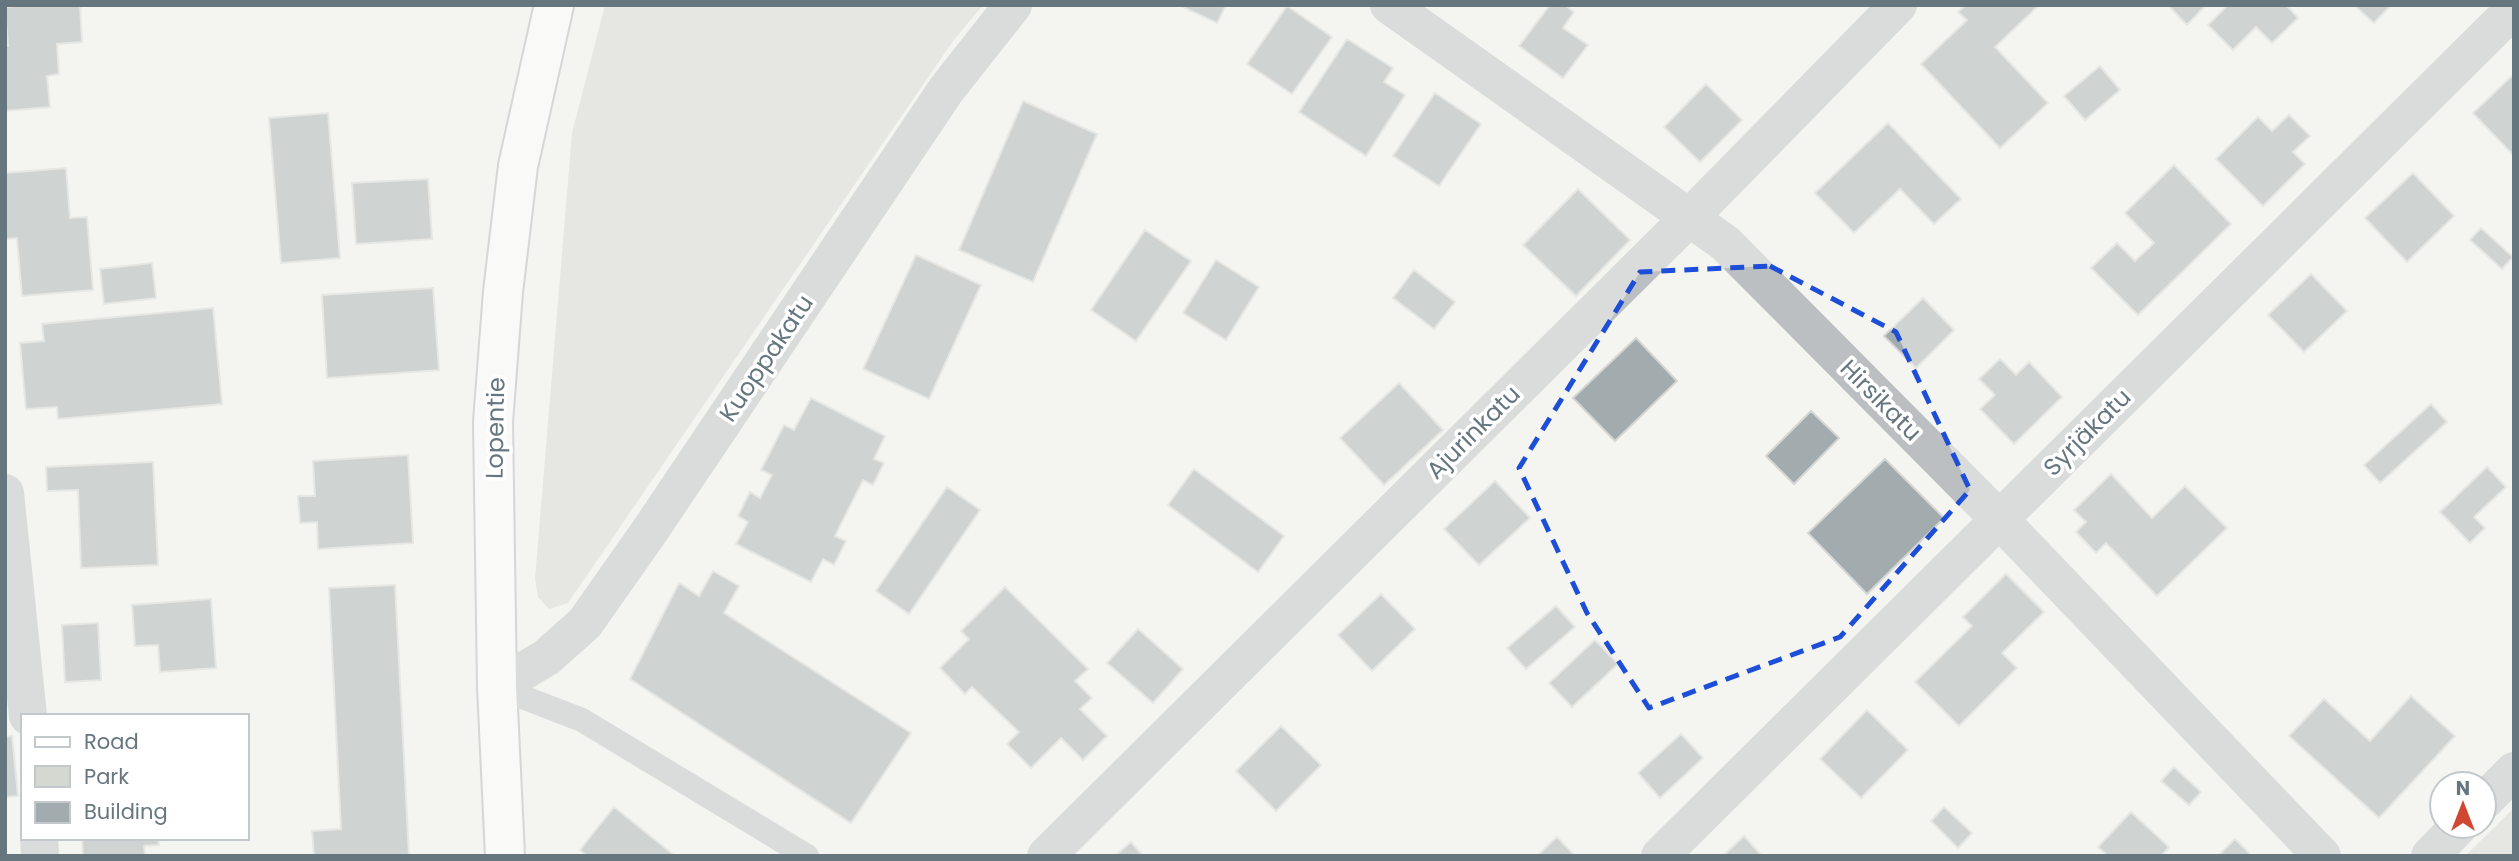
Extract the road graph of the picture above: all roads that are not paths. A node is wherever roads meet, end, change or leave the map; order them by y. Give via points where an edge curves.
1 (554, 5) edge
2 (1013, 5) edge
3 (1389, 5) edge
4 (1898, 5) edge
5 (2514, 9) edge
6 (1689, 218) junction
7 (5, 493) edge
8 (2000, 519) junction
9 (497, 687) junction
10 (28, 714) edge
11 (2514, 771) edge
12 (2498, 787) edge
13 (2445, 840) edge
14 (505, 856) edge
15 (807, 856) edge
16 (1046, 856) edge
17 (1660, 856) edge
18 (2322, 856) edge
19 (2430, 856) edge

1 - 9 street, Lopentie via 518,166 503,292 493,422
2 - 9 street, Kuoppakatu via 946,90 586,623 547,657
3 - 6 street, Hirsikatu
4 - 6 street, Ajurinkatu
5 - 8 street, Syrjäkatu
6 - 8 street, Hirsikatu via 1725,243
6 - 16 street, Ajurinkatu
7 - 10 street
8 - 17 street, Syrjäkatu
8 - 18 street, Hirsikatu
9 - 14 street, Lopentie
9 - 15 lane via 582,720
11 - 12 street
13 - 19 street

